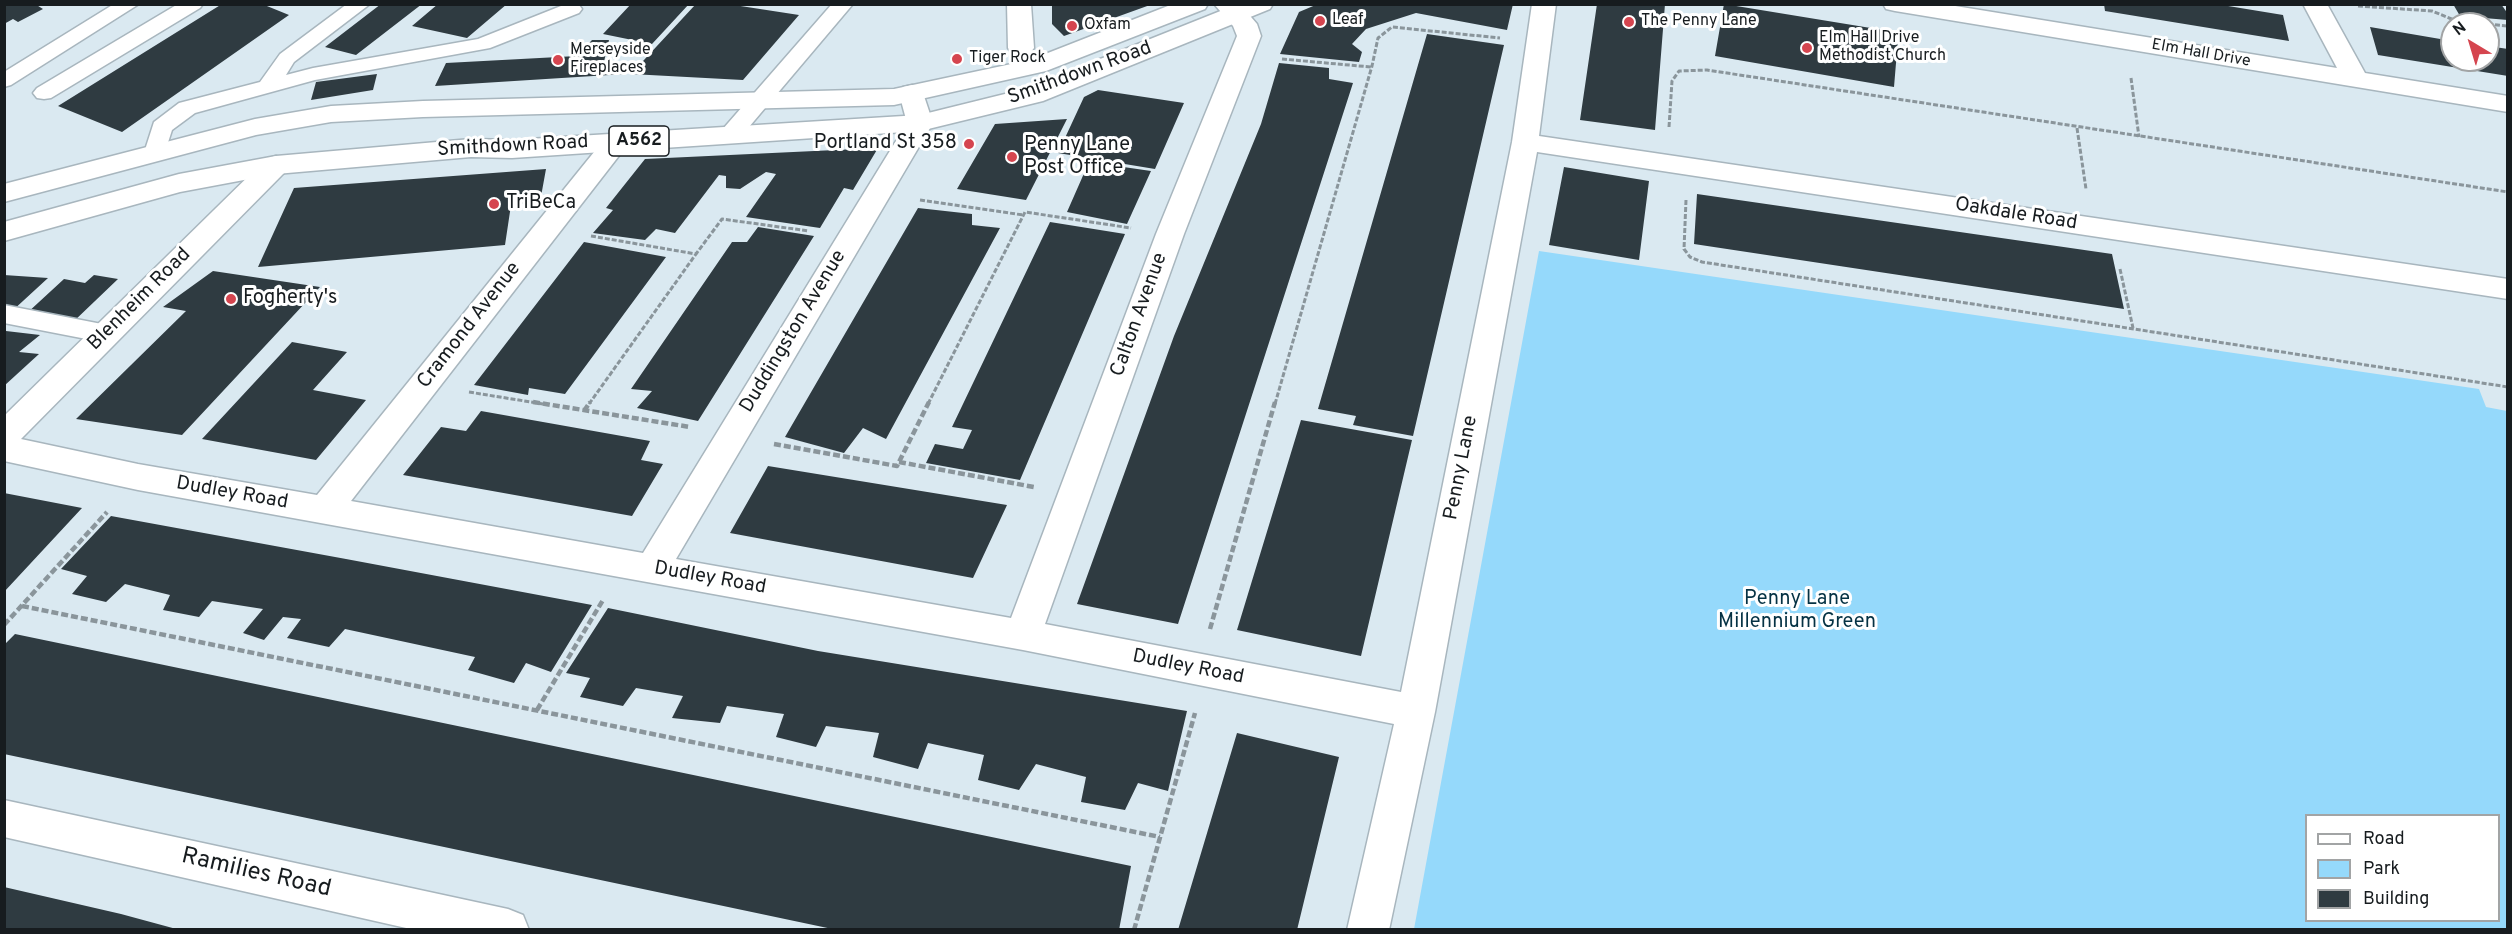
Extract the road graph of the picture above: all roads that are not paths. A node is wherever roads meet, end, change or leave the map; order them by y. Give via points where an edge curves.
1 (129, 4) edge
2 (193, 4) edge
3 (360, 4) edge
4 (843, 4) edge
5 (1019, 4) edge
6 (1196, 4) edge
7 (1544, 4) edge
8 (1895, 4) edge
9 (2060, 4) edge
10 (2315, 4) edge
11 (1241, 8) edge
12 (572, 9) dead end
13 (2068, 32) junction
14 (1021, 48) dead end
15 (4, 81) edge
16 (2357, 81) junction
17 (268, 85) junction
18 (44, 93) dead end
19 (912, 93) junction
20 (760, 101) junction
21 (2508, 105) edge
22 (920, 123) junction
23 (730, 135) junction
24 (616, 142) junction
25 (1525, 142) junction
26 (155, 153) junction
27 (276, 165) junction
28 (4, 193) edge
29 (4, 213) edge
30 (4, 232) edge
31 (2508, 289) edge
32 (4, 314) edge
33 (107, 334) junction
34 (4, 436) edge
35 (4, 448) edge
36 (325, 510) junction
37 (639, 566) junction
38 (1023, 635) junction
39 (1416, 712) junction
40 (4, 818) edge
41 (508, 930) edge
42 (1368, 930) edge

1 - 15 lane
2 - 18 lane
3 - 17 lane via 287,58
4 - 20 lane
5 - 14 main road
6 - 19 main road, Smithdown Road / A562 via 1037,66
7 - 25 main road, Penny Lane
8 - 13 main road, Elm Hall Drive
9 - 13 main road
10 - 16 main road
11 - 22 main road, Smithdown Road / A562 via 1034,95
11 - 38 main road, Calton Avenue via 1249,36 1170,234
12 - 17 lane via 483,44
13 - 16 main road, Elm Hall Drive
16 - 21 main road, Elm Hall Drive
17 - 26 lane via 187,108 162,127
19 - 20 main road, Smithdown Road / A562 via 894,97
19 - 22 main road
20 - 23 lane
20 - 26 main road, Smithdown Road / A562 via 331,114 255,127
22 - 23 main road, Smithdown Road / A562
22 - 37 main road, Duddingston Avenue via 732,436
23 - 24 main road, Smithdown Road / A562
24 - 27 main road, Smithdown Road / A562 via 471,148
24 - 36 main road, Cramond Avenue
25 - 31 main road, Oakdale Road
25 - 39 main road, Penny Lane
26 - 28 main road, Smithdown Road / A562
27 - 29 main road via 267,149 223,154
27 - 30 main road, Smithdown Road / A562 via 179,183
27 - 33 main road, Blenheim Road
32 - 33 lane
33 - 34 main road, Blenheim Road
35 - 36 main road, Dudley Road via 138,477
36 - 37 main road, Dudley Road
37 - 38 main road, Dudley Road
38 - 39 main road, Dudley Road
39 - 42 main road, Penny Lane
40 - 41 main road, Ramilies Road

